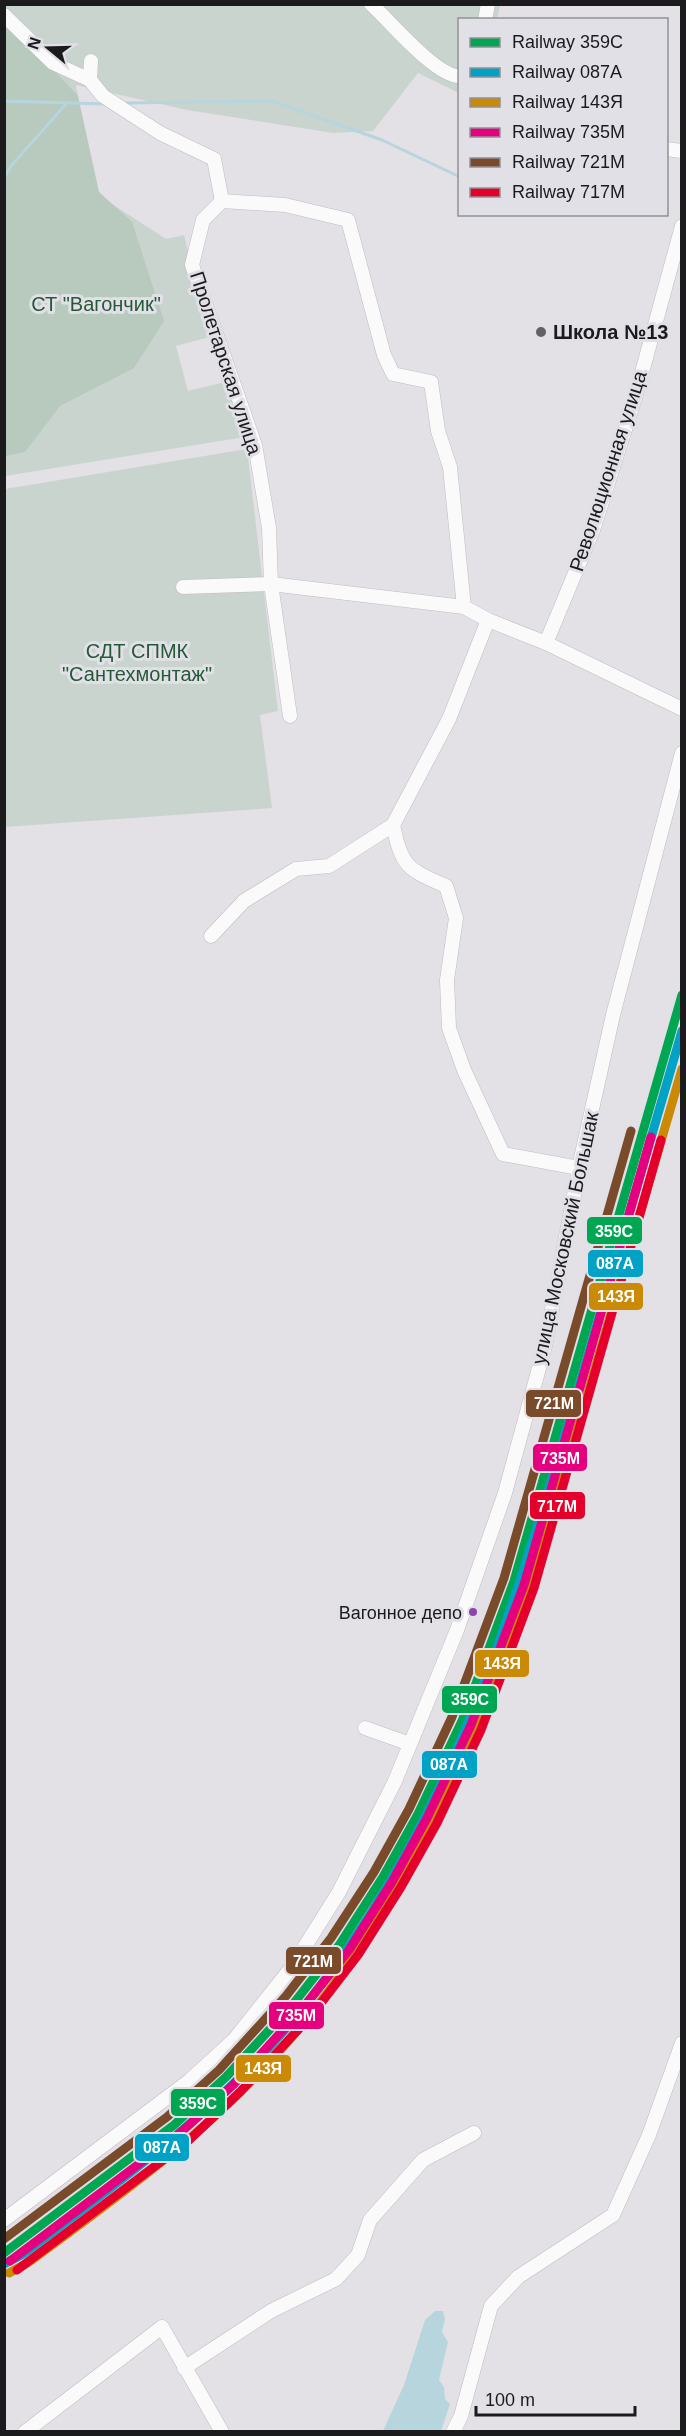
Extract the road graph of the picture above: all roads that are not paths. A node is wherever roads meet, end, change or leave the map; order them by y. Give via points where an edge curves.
1 (378, 6) edge
2 (4, 15) edge
3 (91, 61) dead end
4 (458, 75) edge
5 (90, 80) junction
6 (222, 201) junction
7 (681, 226) edge
8 (271, 584) junction
9 (183, 587) dead end
10 (464, 607) junction
11 (489, 620) junction
12 (546, 643) junction
13 (681, 709) edge
14 (291, 716) dead end
15 (681, 753) edge
16 (393, 825) junction
17 (211, 936) dead end
18 (579, 1168) junction
19 (365, 1728) dead end
20 (410, 1744) junction
21 (681, 2043) edge
22 (474, 2133) dead end
23 (4, 2220) edge
24 (184, 2368) junction
25 (25, 2432) edge
26 (222, 2432) edge
27 (453, 2432) edge

1 - 4 street via 390,24 438,66
2 - 5 street via 53,63
3 - 5 street
5 - 6 street via 103,96 160,133 214,159
6 - 8 street, Пролетарская улица via 203,220 192,265 255,446 269,528
6 - 10 street via 285,205 348,220 384,355 393,374 431,382 438,430 450,467
7 - 12 street, Революционная улица via 635,398 596,519
8 - 9 street
8 - 10 street
8 - 14 street, Пролетарская улица
10 - 11 street
11 - 12 street
11 - 16 street via 449,719
12 - 13 street
15 - 18 street, улица Московский Большак via 613,1015
16 - 17 street via 329,866 296,869 244,901
16 - 18 street via 400,857 417,874 446,886 456,918 447,980 449,1028 503,1154
18 - 20 street, улица Московский Большак via 545,1346 505,1493 457,1630
19 - 20 street
20 - 23 street, улица Московский Большак via 339,1892 292,1967 234,2040 189,2081
21 - 27 street via 649,2135 613,2215 518,2277 491,2306 461,2416
22 - 24 street via 423,2160 370,2220 358,2255 336,2279 272,2311
24 - 25 street via 162,2327
24 - 26 street

